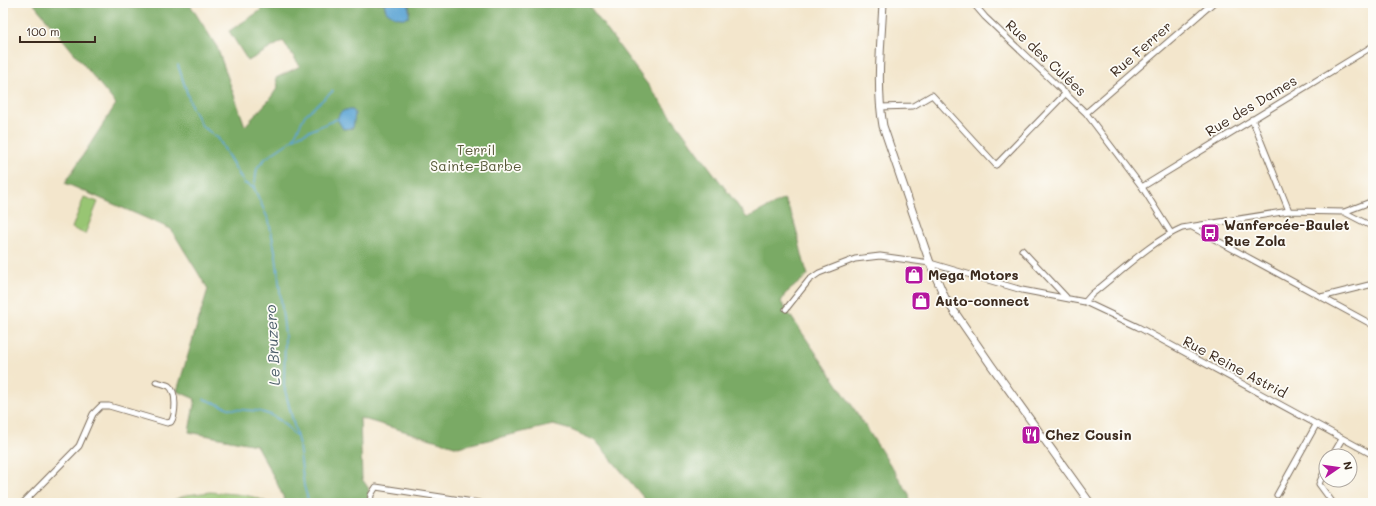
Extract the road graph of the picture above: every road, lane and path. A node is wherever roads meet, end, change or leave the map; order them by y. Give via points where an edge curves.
1 (883, 3) edge
2 (973, 3) edge
3 (1211, 3) edge
4 (1373, 46) edge
5 (1066, 93) junction
6 (880, 107) junction
7 (1086, 113) junction
8 (1252, 119) junction
9 (1142, 187) junction
10 (1373, 201) edge
11 (1289, 211) junction
12 (1344, 212) junction
13 (1192, 227) junction
14 (1373, 227) edge
15 (1171, 233) junction
16 (1022, 250) dead end
17 (930, 263) junction
18 (1373, 284) edge
19 (1321, 297) junction
20 (1067, 298) junction
21 (1085, 302) junction
22 (786, 309) dead end
23 (1373, 325) edge
24 (156, 382) dead end
25 (1316, 425) junction
26 (1342, 439) junction
27 (1337, 448) edge
28 (1373, 455) edge
29 (1322, 488) edge
30 (1277, 494) dead end
31 (23, 503) edge
32 (370, 503) edge
33 (480, 503) edge
34 (1090, 503) edge
35 (1333, 503) edge

1 - 6 main road
2 - 5 street, Rue des Culées
3 - 7 street, Rue Ferrer
4 - 8 street, Rue des Dames
5 - 6 street via 996,165 932,95 913,106
5 - 7 street, Rue des Culées
6 - 17 main road via 883,126
7 - 9 street, Rue des Culées
8 - 9 street, Rue des Dames
8 - 11 street
9 - 15 street, Rue des Culées
10 - 12 street
11 - 12 street
11 - 13 street
12 - 14 street
13 - 15 street
13 - 19 street
15 - 21 street
16 - 20 street
17 - 20 street, Rue Reine Astrid via 1022,290
17 - 22 street, Rue Reine Astrid via 880,256 855,259 819,273 809,280
17 - 34 main road via 950,304
18 - 19 street
19 - 23 street
20 - 21 street, Rue Reine Astrid
21 - 25 street, Rue Reine Astrid via 1138,327
24 - 31 street via 168,385 173,392 174,416 171,422 101,406 93,414 79,446
25 - 26 street, Rue Reine Astrid
25 - 30 street
26 - 27 street
26 - 28 street, Rue Reine Astrid
29 - 35 street
32 - 33 street via 376,487

